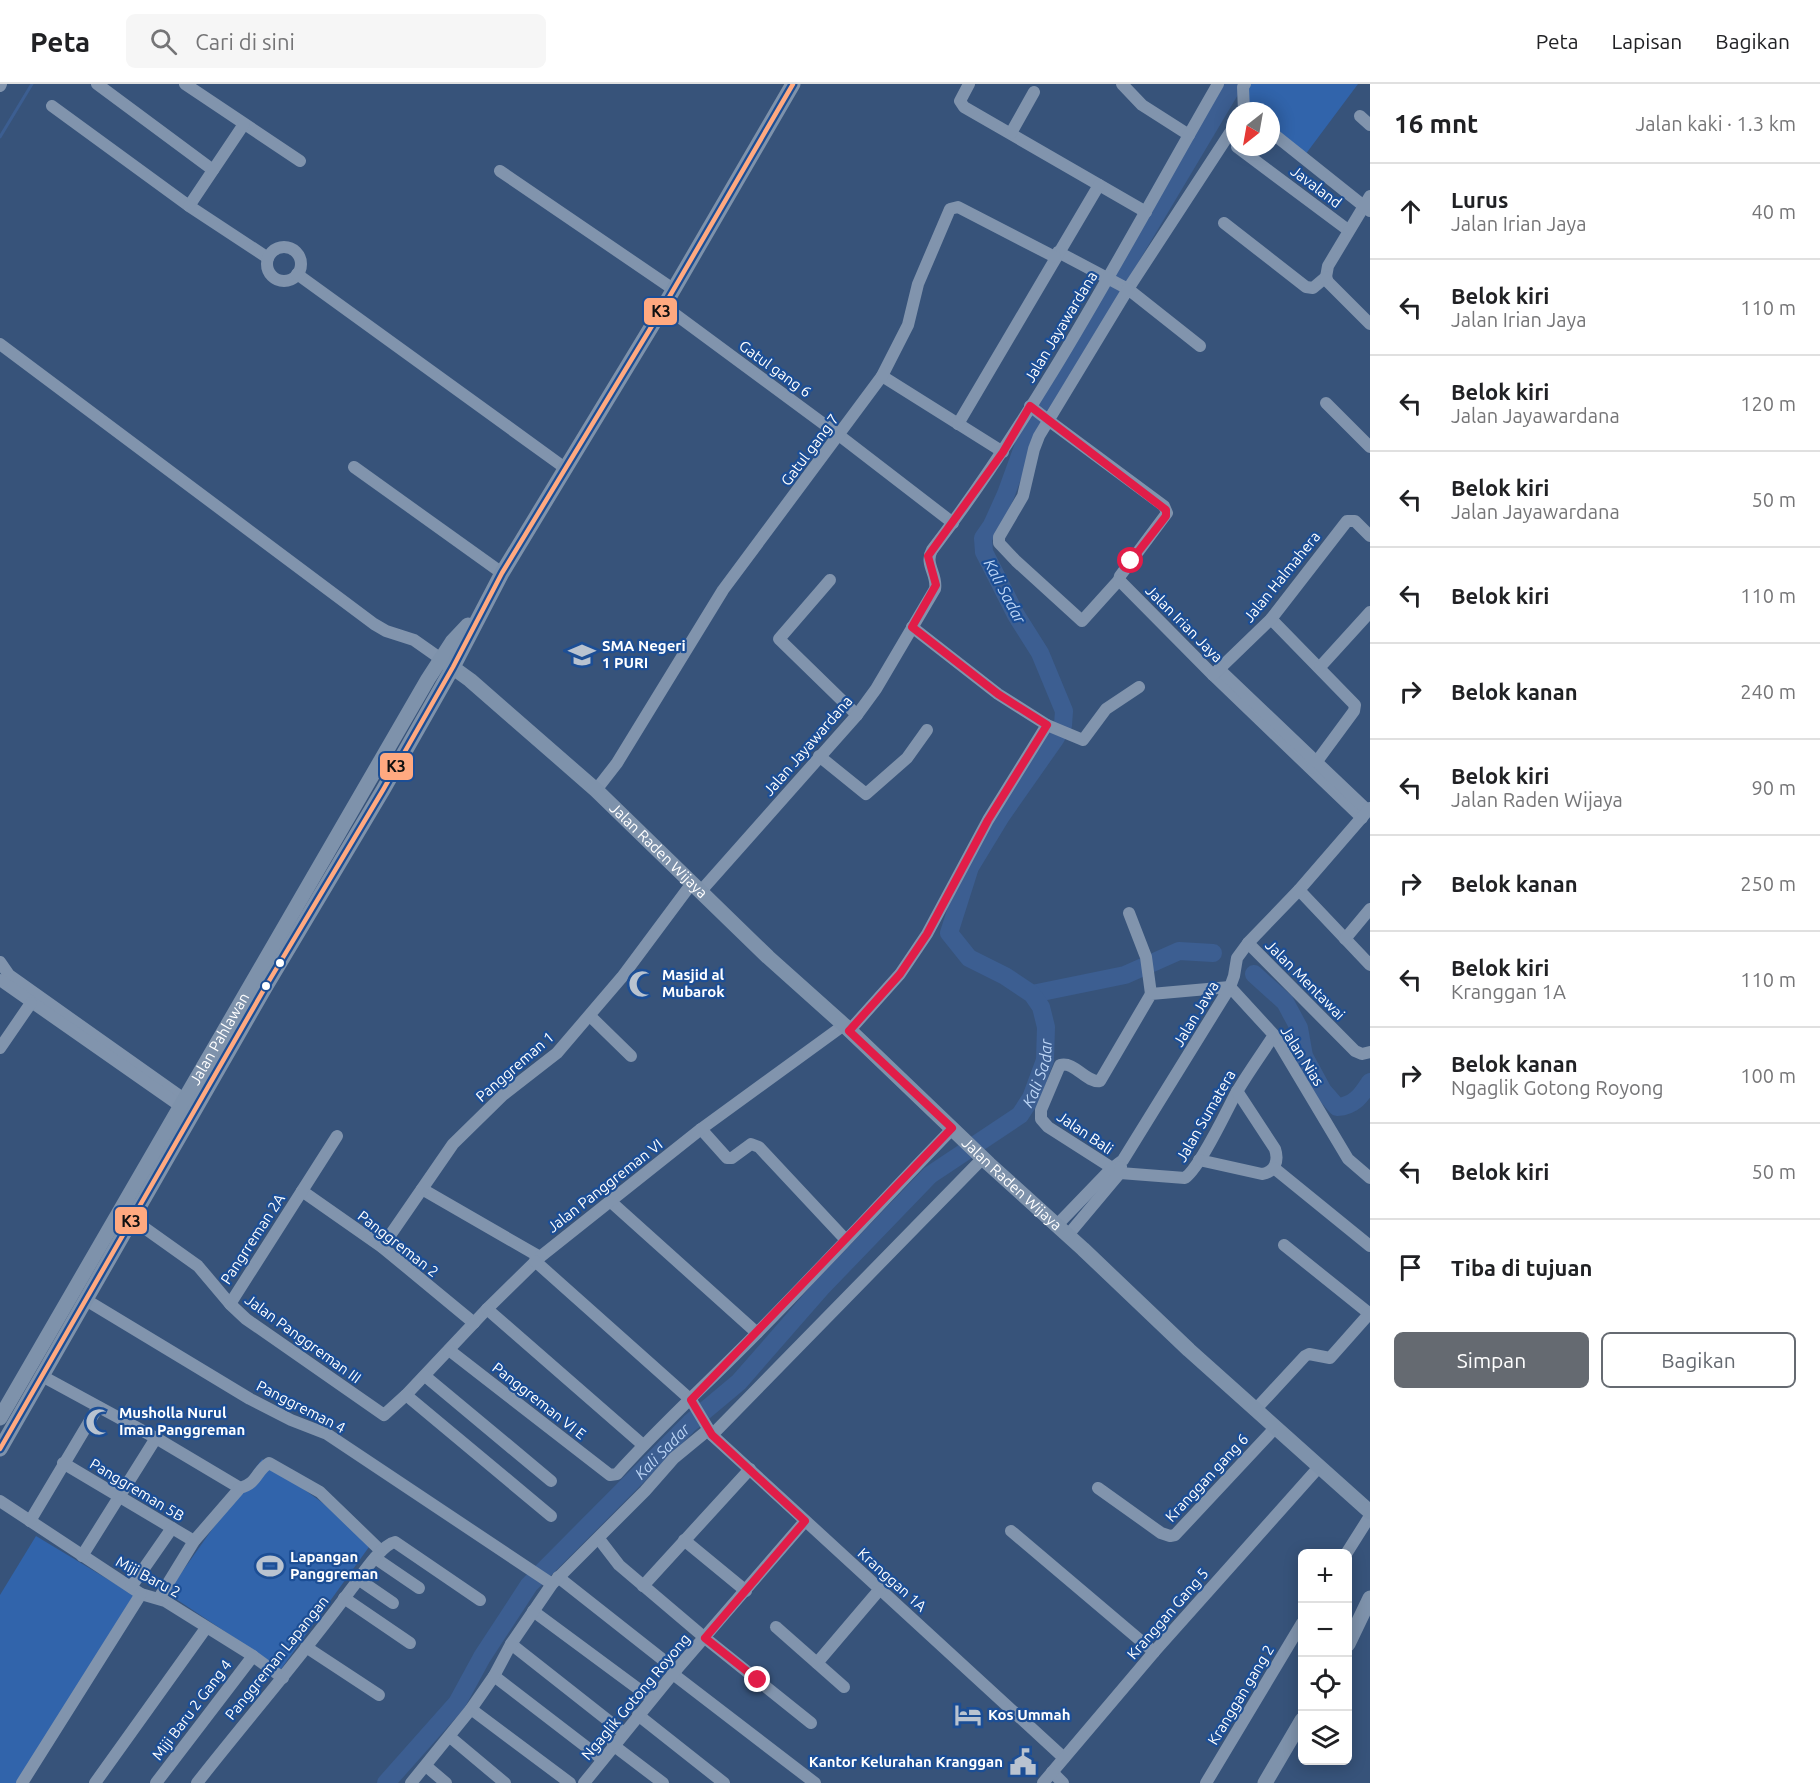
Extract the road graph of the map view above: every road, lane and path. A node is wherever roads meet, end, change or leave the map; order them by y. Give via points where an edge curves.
1 (97, 84) edge
2 (185, 84) edge
3 (794, 84) edge
4 (969, 84) edge
5 (1122, 84) edge
6 (1218, 84) edge
7 (1245, 84) edge
8 (1034, 92) dead end
9 (1244, 102) edge
10 (52, 106) dead end
11 (1360, 116) dead end
12 (244, 124) junction
13 (1370, 124) edge
14 (1011, 133) junction
15 (1189, 135) junction
16 (1280, 139) edge
17 (1226, 153) edge
18 (1249, 156) edge
19 (300, 161) dead end
20 (213, 170) junction
21 (500, 171) dead end
22 (1099, 185) junction
23 (1368, 204) edge
24 (189, 206) junction
25 (1146, 212) junction
26 (1224, 223) dead end
27 (1348, 230) junction
28 (1057, 254) junction
29 (268, 258) junction
30 (297, 274) junction
31 (1326, 276) junction
32 (1118, 284) junction
33 (673, 289) junction
34 (664, 306) junction
35 (1370, 324) edge
36 (0, 344) edge
37 (1200, 346) dead end
38 (882, 376) junction
39 (1326, 403) dead end
40 (1039, 413) junction
41 (958, 424) junction
42 (840, 436) junction
43 (1370, 447) edge
44 (1003, 452) junction
45 (354, 467) dead end
46 (565, 468) junction
47 (953, 523) junction
48 (1370, 536) edge
49 (502, 573) junction
50 (830, 580) dead end
51 (1119, 580) junction
52 (1370, 612) edge
53 (1271, 619) junction
54 (912, 627) junction
55 (447, 663) junction
56 (1320, 667) junction
57 (1216, 672) junction
58 (1138, 687) dead end
59 (856, 715) junction
60 (1048, 726) junction
61 (927, 730) dead end
62 (819, 756) junction
63 (1314, 766) junction
64 (596, 790) junction
65 (1366, 812) edge
66 (696, 888) junction
67 (1299, 890) junction
68 (1370, 909) edge
69 (1129, 913) dead end
70 (1345, 939) junction
71 (1248, 943) junction
72 (0, 962) edge
73 (1370, 965) edge
74 (0, 980) edge
75 (1232, 982) junction
76 (1151, 994) junction
77 (31, 1003) junction
78 (590, 1016) junction
79 (847, 1028) junction
80 (1274, 1035) junction
81 (0, 1048) edge
82 (1370, 1052) edge
83 (631, 1056) dead end
84 (1237, 1091) junction
85 (188, 1107) junction
86 (701, 1129) junction
87 (954, 1129) junction
88 (337, 1136) dead end
89 (980, 1155) junction
90 (1199, 1160) junction
91 (1118, 1167) junction
92 (1274, 1168) junction
93 (1370, 1178) edge
94 (422, 1189) junction
95 (302, 1191) junction
96 (610, 1201) junction
97 (132, 1218) junction
98 (1062, 1230) junction
99 (845, 1239) junction
100 (1284, 1245) dead end
101 (1370, 1246) edge
102 (382, 1247) junction
103 (537, 1259) junction
104 (92, 1274) junction
105 (86, 1300) junction
106 (230, 1304) junction
107 (487, 1309) junction
108 (1370, 1314) edge
109 (474, 1323) junction
110 (757, 1333) junction
111 (449, 1350) junction
112 (42, 1376) junction
113 (425, 1376) junction
114 (406, 1395) junction
115 (693, 1405) junction
116 (98, 1407) junction
117 (1255, 1410) junction
118 (0, 1418) edge
119 (1275, 1428) junction
120 (708, 1429) junction
121 (156, 1438) junction
122 (643, 1445) junction
123 (0, 1449) edge
124 (63, 1464) junction
125 (1318, 1467) junction
126 (750, 1469) junction
127 (551, 1481) dead end
128 (240, 1488) junction
129 (1098, 1488) dead end
130 (119, 1497) junction
131 (0, 1501) edge
132 (1370, 1514) edge
133 (551, 1515) dead end
134 (30, 1521) junction
135 (805, 1521) junction
136 (172, 1528) junction
137 (1011, 1531) dead end
138 (599, 1539) junction
139 (684, 1540) junction
140 (194, 1541) junction
141 (1349, 1549) edge
142 (378, 1555) junction
143 (82, 1556) junction
144 (358, 1579) junction
145 (550, 1580) junction
146 (643, 1586) junction
147 (419, 1588) dead end
148 (880, 1589) junction
149 (136, 1590) junction
150 (746, 1591) junction
151 (159, 1598) junction
152 (344, 1598) junction
153 (1370, 1598) edge
154 (480, 1600) dead end
155 (393, 1603) dead end
156 (533, 1611) junction
157 (1370, 1622) edge
158 (776, 1627) dead end
159 (206, 1628) junction
160 (1298, 1630) edge
161 (1352, 1636) edge
162 (705, 1638) junction
163 (1352, 1640) edge
164 (410, 1643) dead end
165 (511, 1644) junction
166 (306, 1647) junction
167 (1154, 1652) junction
168 (253, 1656) junction
169 (817, 1664) junction
170 (674, 1672) junction
171 (494, 1676) junction
172 (283, 1677) junction
173 (844, 1687) dead end
174 (379, 1695) dead end
175 (652, 1699) junction
176 (471, 1709) junction
177 (638, 1715) junction
178 (811, 1723) dead end
179 (1298, 1727) edge
180 (624, 1733) junction
181 (450, 1737) junction
182 (613, 1745) junction
183 (1064, 1758) junction
184 (602, 1759) junction
185 (426, 1766) junction
186 (1052, 1772) junction
187 (22, 1783) edge
188 (95, 1783) edge
189 (156, 1783) edge
190 (197, 1783) edge
191 (411, 1783) edge
192 (446, 1783) edge
193 (505, 1783) edge
194 (570, 1783) edge
195 (584, 1783) edge
196 (663, 1783) edge
197 (724, 1783) edge
198 (815, 1783) edge
199 (1043, 1783) edge
200 (1063, 1783) edge
201 (1206, 1783) edge
202 (1265, 1783) edge

1 - 20 street
2 - 12 street
3 - 33 main road, Jalan Pahlawan
4 - 14 street via 960,98 961,104
5 - 15 street via 1142,105
6 - 15 street, Jalan Jayawardana
7 - 9 street
8 - 14 street
10 - 24 street
11 - 13 street
12 - 19 street
12 - 20 street
14 - 22 street
15 - 25 street, Jalan Jayawardana
16 - 23 street
17 - 32 street
18 - 27 street, Javaland
20 - 24 street
21 - 33 street
22 - 25 street
22 - 28 street
23 - 27 street
24 - 29 street
25 - 32 street, Jalan Jayawardana
26 - 31 street via 1306,287 1313,288
27 - 31 street
28 - 32 street
28 - 38 street, Gatul gang 7 via 958,207 950,209 916,291 908,325
28 - 41 street
29 - 30 street via 268,269 278,280 289,280
29 - 30 street via 275,249 291,249 299,257
30 - 46 street
31 - 35 street
32 - 37 street
32 - 40 street
32 - 40 street, Jalan Jayawardana
33 - 34 main road, Jalan Pahlawan
34 - 42 street, Gatul gang 6
34 - 46 main road, Jalan Pahlawan
36 - 55 street via 375,624 414,640
38 - 41 street
38 - 42 street, Gatul gang 7
39 - 43 street
40 - 44 street, Jalan Jayawardana
40 - 51 street via 1166,510 1166,516
40 - 51 street via 1023,496 999,543 1082,621
41 - 44 street
42 - 47 street, Gatul gang 6
42 - 64 street, Gatul gang 7 via 718,597 617,763
44 - 47 street, Jalan Jayawardana
45 - 49 street
46 - 49 main road, Jalan Pahlawan
47 - 54 street, Jalan Jayawardana via 928,556 936,585
48 - 53 street, Jalan Halmahera via 1355,521 1347,521
49 - 55 main road, Jalan Pahlawan
50 - 59 street via 779,639
51 - 57 street, Jalan Irian Jaya
52 - 56 street
53 - 56 street
53 - 57 street, Jalan Halmahera
54 - 59 street, Jalan Jayawardana
54 - 60 street via 998,694
55 - 64 main road, Jalan Raden Wijaya
55 - 85 main road, Jalan Pahlawan
56 - 63 street via 1354,702 1355,708
57 - 63 street, Jalan Irian Jaya
58 - 60 street via 1106,709 1083,740
59 - 62 street, Jalan Jayawardana
60 - 79 street, Jalan Panggreman VI via 988,820 927,934 900,974
61 - 62 street via 907,758 866,794
62 - 66 street, Jalan Jayawardana
63 - 65 street, Jalan Irian Jaya
64 - 66 main road, Jalan Raden Wijaya
65 - 67 street, Jalan Jawa
66 - 78 street, Panggreman 1
66 - 79 main road, Jalan Raden Wijaya
67 - 70 street
67 - 71 street, Jalan Jawa
68 - 70 street
69 - 76 street via 1146,957
70 - 73 street
71 - 75 street, Jalan Jawa via 1237,958
71 - 82 street, Jalan Mentawai via 1355,1051
72 - 85 street via 9,975
74 - 77 street
75 - 76 street
75 - 80 street, Jalan Nias
75 - 91 street, Jalan Jawa
76 - 91 street, Jalan Bali via 1102,1079 1094,1082 1062,1064 1041,1115 1048,1126
77 - 81 street
77 - 85 street
78 - 83 street
78 - 94 street, Panggreman 1 via 557,1053 503,1095 453,1144
79 - 86 street, Jalan Panggreman VI
79 - 87 main road, Jalan Raden Wijaya
80 - 84 street, Jalan Sumatera
80 - 93 street, Jalan Nias via 1339,1147
84 - 90 street, Jalan Sumatera
84 - 92 street via 1275,1149
85 - 97 main road, Jalan Pahlawan
85 - 104 main road, Jalan Pahlawan
86 - 96 street, Jalan Panggreman VI
86 - 99 street via 727,1158 751,1144 759,1147
87 - 89 main road, Jalan Raden Wijaya
87 - 99 street
88 - 95 street, Pangrreman 2A
89 - 98 main road, Jalan Raden Wijaya
89 - 120 street
90 - 91 street, Jalan Sumatera via 1182,1179
90 - 92 street via 1262,1174
91 - 98 street, Jalan Jawa
92 - 101 street
94 - 102 street, Panggreman 1
94 - 103 street, Kranggan 1A
95 - 102 street, Panggreman 2
95 - 106 street, Pangrreman 2A
96 - 103 street, Jalan Panggreman VI
96 - 110 street
97 - 104 main road, Jalan Pahlawan
97 - 106 street, Jalan Panggreman III via 198,1266
98 - 117 main road, Jalan Raden Wijaya
99 - 110 street
100 - 108 street
102 - 109 street, Panggreman 2
103 - 107 street, Jalan Panggreman VI
103 - 115 street, Kranggan 1A
104 - 105 main road, Jalan Pahlawan
104 - 118 main road, Jalan Pahlawan
105 - 112 main road, Jalan Pahlawan
105 - 145 street, Panggreman 4 via 250,1399 327,1434
106 - 114 street, Jalan Panggreman III via 381,1414 386,1414
107 - 109 street, Jalan Panggreman VI
107 - 122 street
108 - 117 street via 1330,1358 1305,1356
109 - 111 street, Jalan Panggreman VI
110 - 115 street
111 - 113 street, Jalan Panggreman VI
111 - 122 street, Panggreman VI E via 610,1475 617,1474
112 - 116 street
112 - 123 main road, Jalan Pahlawan
113 - 114 street, Jalan Panggreman VI
113 - 127 street
114 - 133 street
115 - 120 street, Kranggan 1A
115 - 122 street
116 - 121 street
116 - 124 street
117 - 119 main road, Jalan Raden Wijaya
119 - 125 main road, Jalan Raden Wijaya
119 - 129 street, Kranggan gang 6 via 1175,1535 1161,1533
120 - 126 street, Kranggan 1A
120 - 138 street via 674,1458
121 - 128 street
121 - 130 street
124 - 130 street, Panggreman 5B
124 - 134 street
125 - 132 main road, Jalan Raden Wijaya
125 - 167 street, Kranggan Gang 5
126 - 135 street, Kranggan 1A
126 - 139 street
128 - 140 street
128 - 142 street via 250,1485 265,1465 272,1463 320,1492
130 - 136 street, Panggreman 5B
130 - 143 street
131 - 134 street, Miji Baru 2
132 - 141 street
134 - 143 street, Miji Baru 2
135 - 148 street, Kranggan 1A
135 - 150 street, Ngaglik Gotong Royong
136 - 140 street, Panggreman 5B
136 - 149 street
137 - 167 street
138 - 145 street
138 - 146 street via 614,1560
139 - 146 street
139 - 150 street
140 - 151 street
142 - 144 street, Panggreman Lapangan
142 - 147 street
142 - 154 street, Panggreman Lapangan via 395,1542
143 - 149 street, Miji Baru 2
144 - 152 street, Panggreman Lapangan
144 - 155 street
145 - 156 street
145 - 170 street, Panggreman 4
146 - 162 street
148 - 169 street
148 - 183 street, Kranggan 1A
149 - 151 street, Miji Baru 2
149 - 187 street
150 - 162 street, Ngaglik Gotong Royong
151 - 159 street, Miji Baru 2
152 - 164 street
152 - 166 street, Panggreman Lapangan
153 - 161 main road
156 - 165 street
156 - 175 street
157 - 163 main road
158 - 169 street
159 - 168 street, Miji Baru 2
159 - 188 street
160 - 201 street, Kranggan gang 2
162 - 170 street, Ngaglik Gotong Royong
162 - 178 street
165 - 171 street
165 - 180 street
166 - 172 street, Panggreman Lapangan
166 - 174 street
167 - 183 street, Kranggan Gang 5
168 - 172 street, Miji Baru 2
168 - 189 street, Miji Baru 2 Gang 4
169 - 173 street
170 - 175 street, Ngaglik Gotong Royong
170 - 198 street, Panggreman 4
171 - 176 street
171 - 184 street
172 - 190 street, Panggreman Lapangan
175 - 177 street, Ngaglik Gotong Royong
176 - 181 street
176 - 194 street
177 - 180 street, Ngaglik Gotong Royong
177 - 197 street
179 - 202 main road
180 - 182 street, Ngaglik Gotong Royong
181 - 185 street
181 - 193 street
182 - 184 street, Ngaglik Gotong Royong
182 - 196 street
183 - 186 street, Kranggan Gang 5
184 - 195 street, Ngaglik Gotong Royong
185 - 191 street
185 - 192 street
186 - 199 street, Kranggan Gang 5
186 - 200 street

